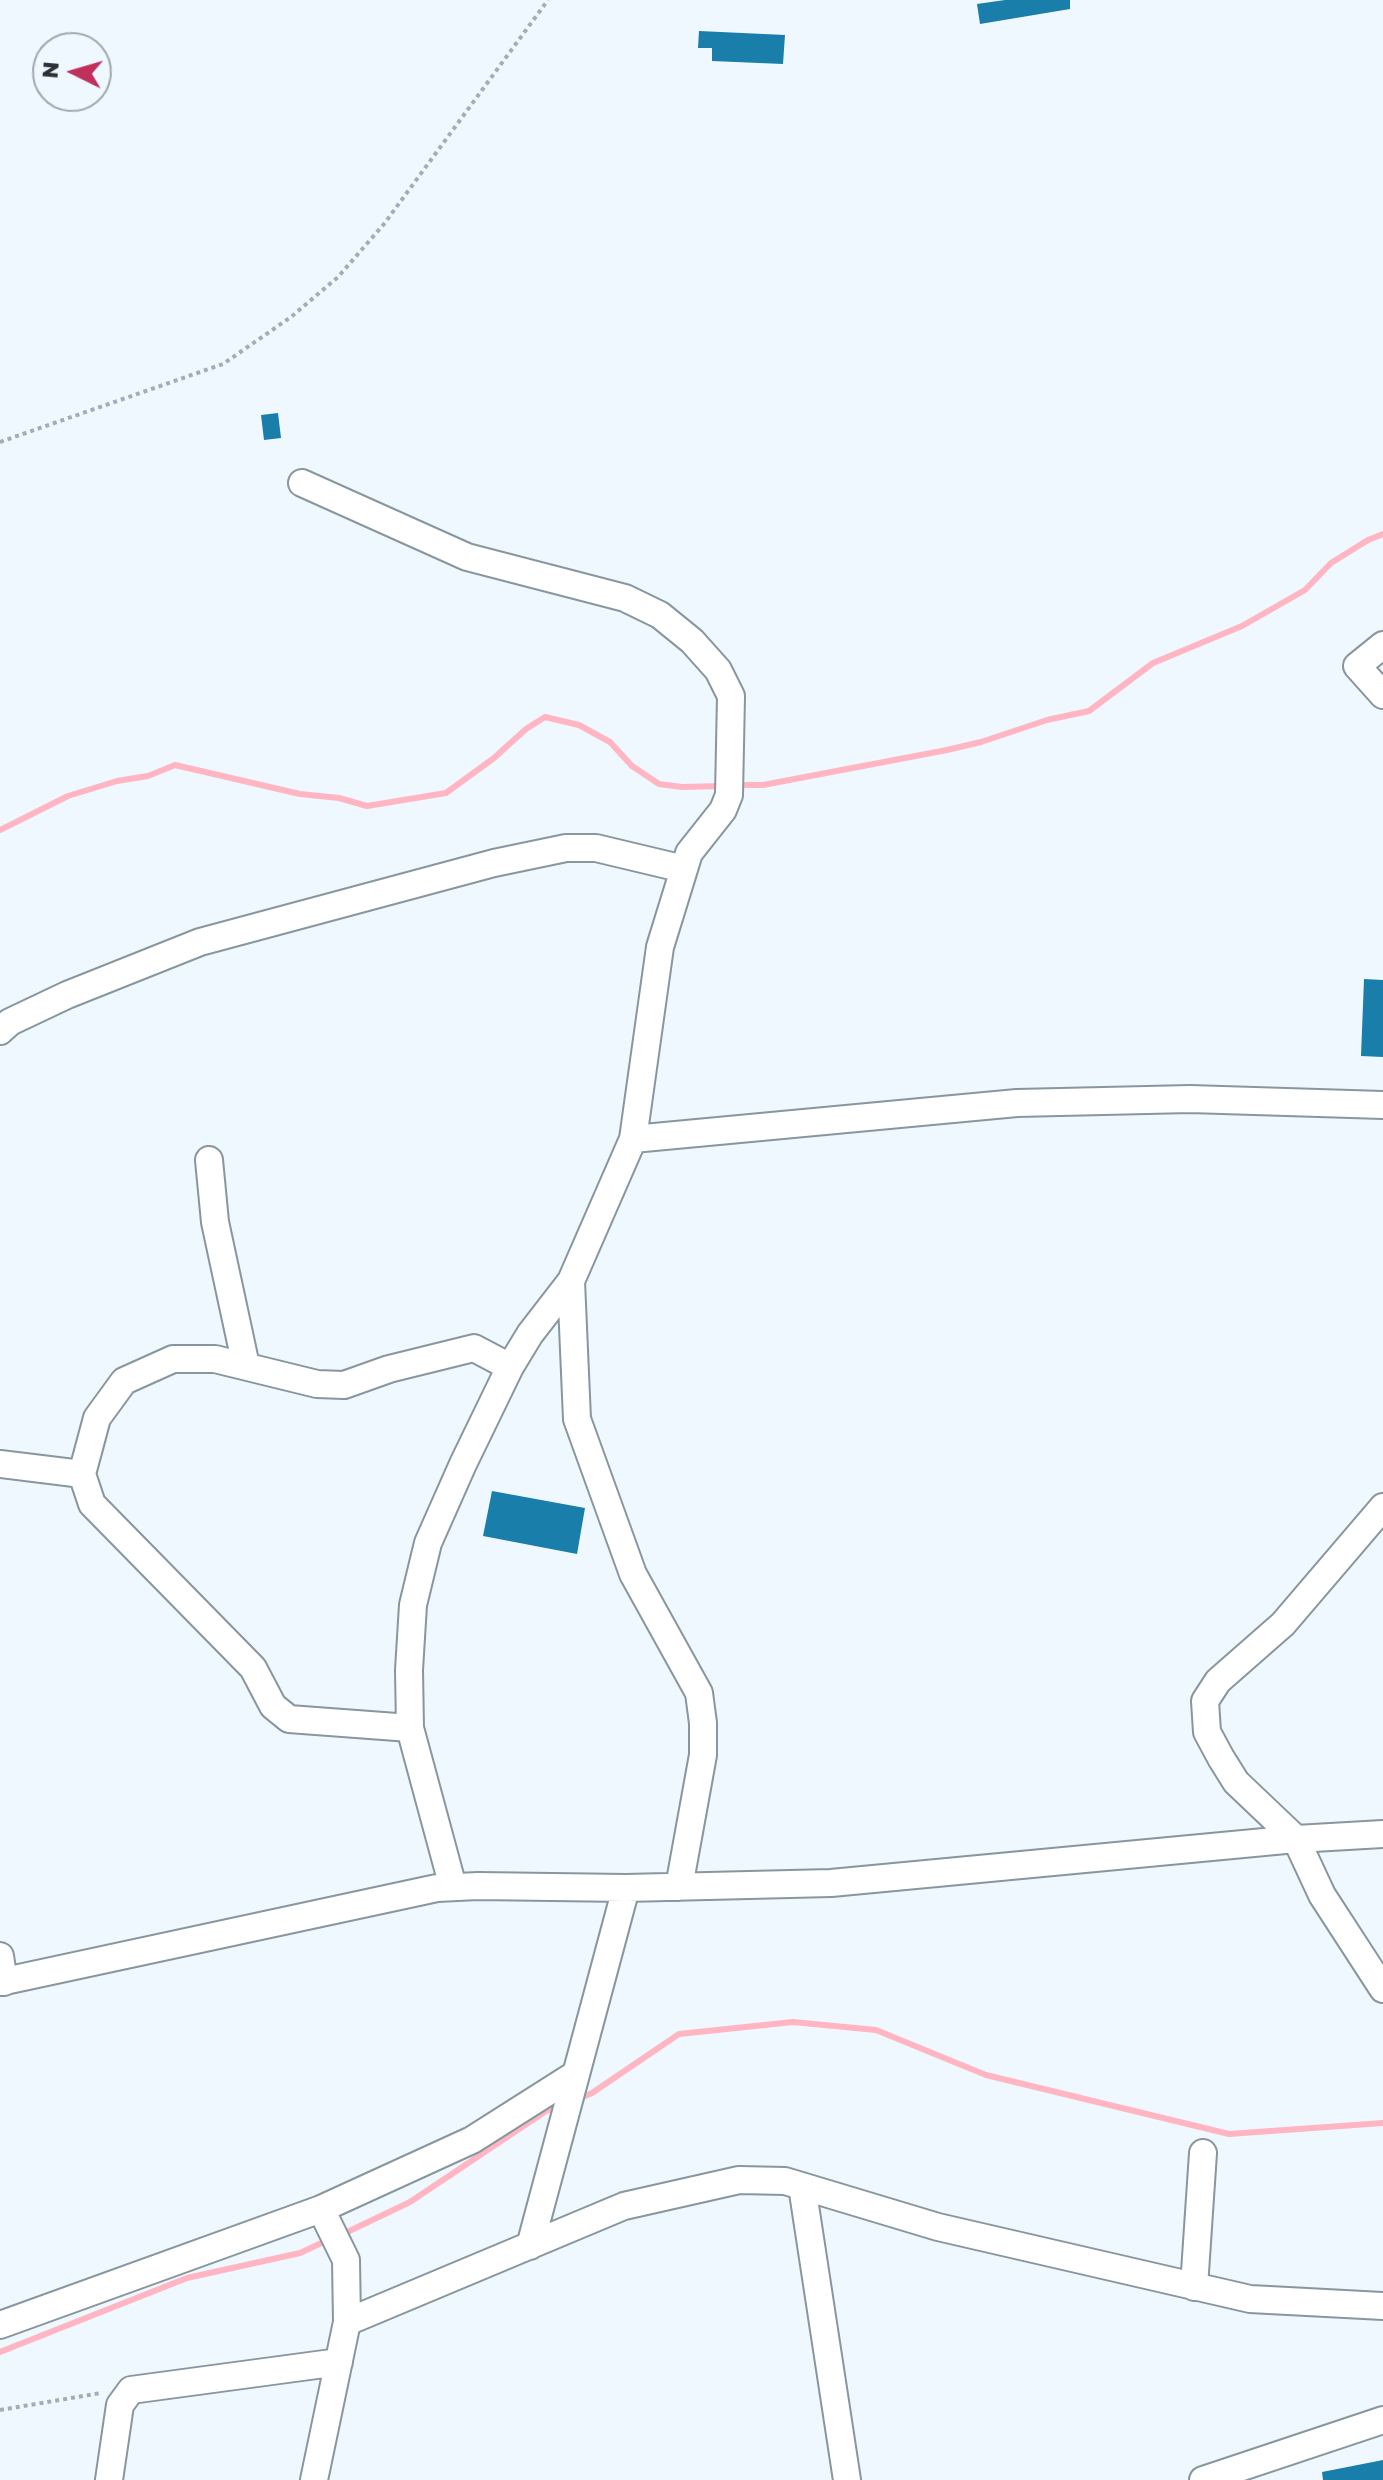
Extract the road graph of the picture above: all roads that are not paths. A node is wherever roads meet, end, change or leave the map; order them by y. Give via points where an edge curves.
1 (302, 483) dead end
2 (1383, 645) edge
3 (1383, 695) edge
4 (684, 869) junction
5 (0, 1031) edge
6 (1383, 1105) edge
7 (633, 1139) junction
8 (209, 1160) dead end
9 (571, 1281) junction
10 (246, 1366) junction
11 (510, 1367) junction
12 (0, 1464) edge
13 (82, 1474) junction
14 (1383, 1507) edge
15 (410, 1728) junction
16 (1383, 1834) edge
17 (1296, 1839) junction
18 (453, 1887) junction
19 (679, 1887) junction
20 (626, 1888) junction
21 (1, 1973) edge
22 (1383, 1989) edge
23 (574, 2081) junction
24 (1203, 2153) dead end
25 (802, 2186) junction
26 (324, 2214) junction
27 (530, 2246) junction
28 (1194, 2287) junction
29 (1383, 2306) edge
30 (347, 2322) junction
31 (0, 2325) edge
32 (339, 2362) junction
33 (1383, 2420) edge
34 (109, 2480) edge
35 (314, 2480) edge
36 (847, 2480) edge
37 (1203, 2480) edge

1 - 4 street via 467,557 625,598 660,615 692,641 718,670 731,696 728,783 723,810 689,853
2 - 3 street via 1357,666
4 - 5 street via 596,848 566,848 494,863 200,942 67,995
4 - 7 street via 660,947
6 - 7 street via 1190,1099 1017,1103
7 - 9 street
8 - 10 street via 215,1222
9 - 11 street
9 - 19 street via 577,1419 633,1574 699,1693 703,1755
10 - 11 street via 317,1384 344,1385 474,1348
10 - 13 street via 215,1359 173,1359 124,1381 97,1418
11 - 15 street via 428,1543 413,1605
12 - 13 street
13 - 15 street via 92,1504 253,1668 273,1706 289,1719
14 - 17 street via 1283,1624 1218,1681 1205,1701 1207,1732 1236,1782
15 - 18 street
16 - 17 street
17 - 19 street via 831,1883
17 - 22 street via 1322,1895
18 - 20 street
18 - 21 street
19 - 20 street
20 - 23 street
23 - 26 street via 472,2140
23 - 27 street
24 - 28 street
25 - 27 street via 739,2180 624,2206
25 - 28 street via 938,2227
25 - 36 street
26 - 30 street via 346,2260
26 - 31 street
27 - 30 street
28 - 29 street via 1250,2299
30 - 32 street
32 - 34 street via 131,2390 120,2405
32 - 35 street
33 - 37 street

